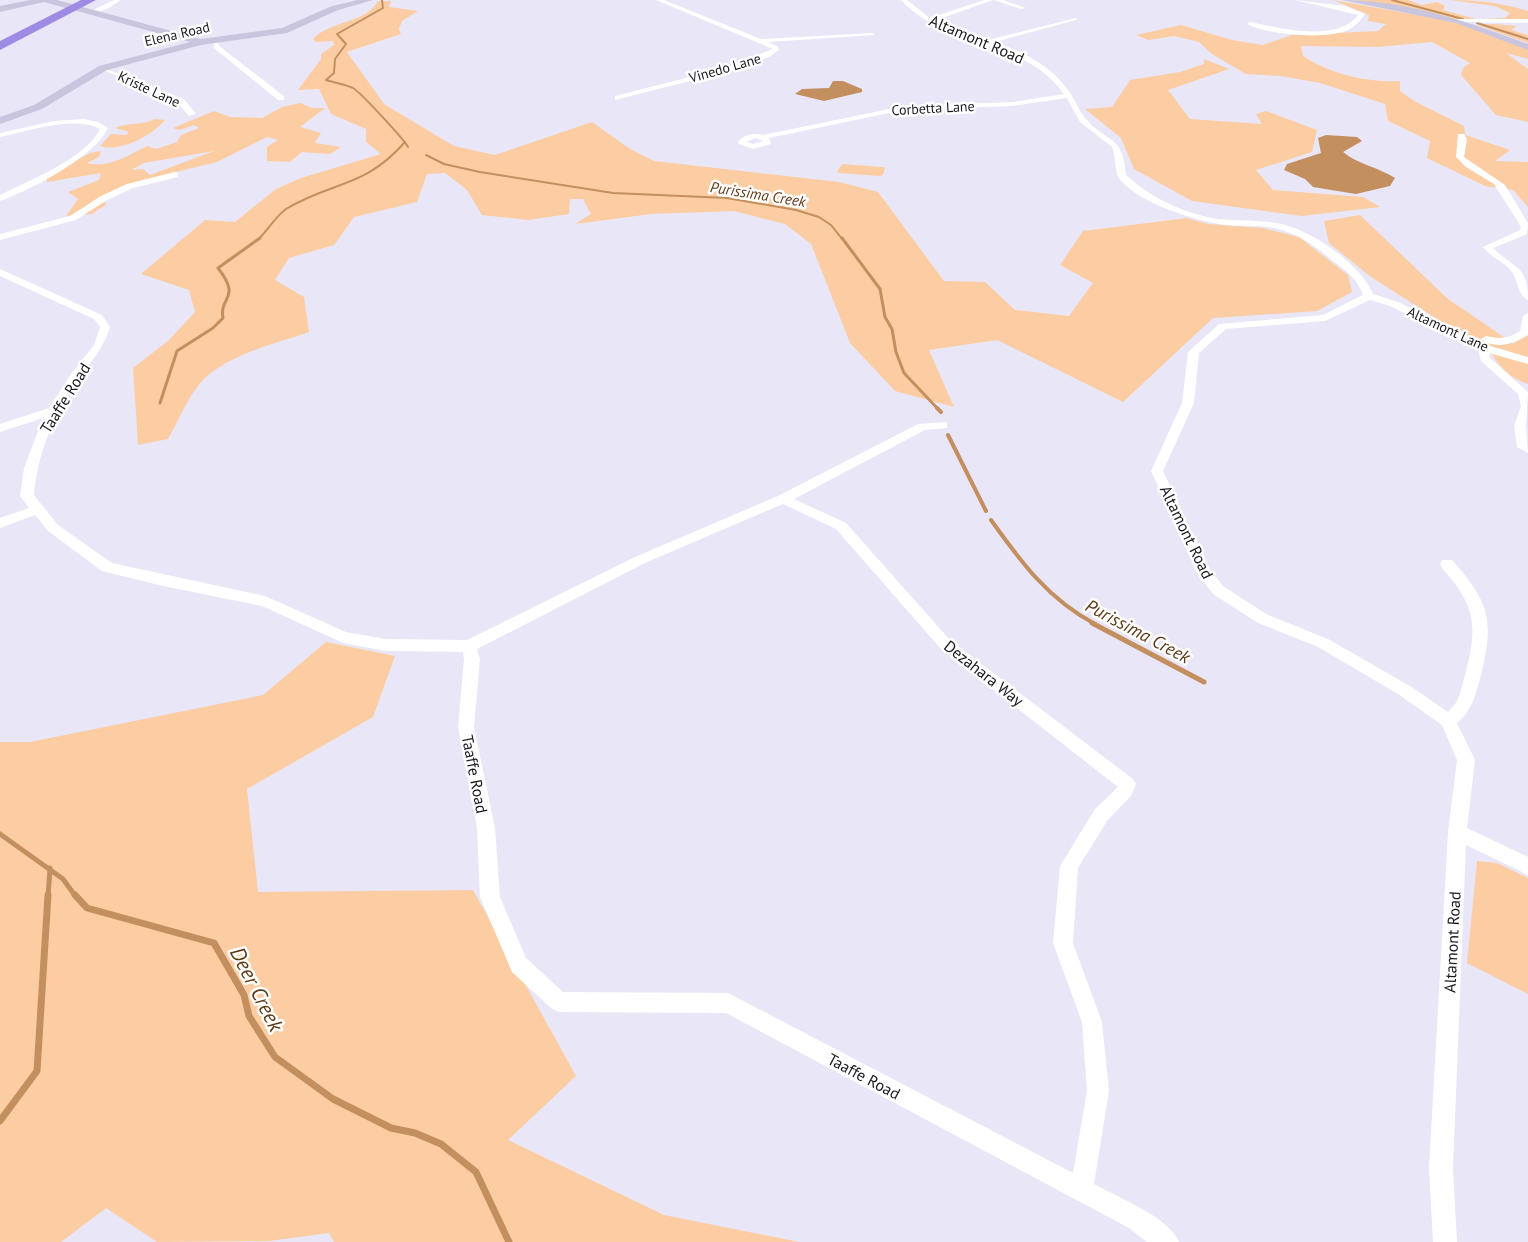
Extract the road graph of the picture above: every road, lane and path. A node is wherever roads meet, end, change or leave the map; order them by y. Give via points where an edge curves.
1 (42, 0) edge
2 (118, 0) edge
3 (369, 0) edge
4 (659, 0) edge
5 (904, 0) edge
6 (990, 0) edge
7 (997, 0) edge
8 (1298, 0) edge
9 (1346, 0) edge
10 (50, 3) edge
11 (90, 4) edge
12 (68, 5) edge
13 (1023, 8) dead end
14 (0, 9) edge
15 (1074, 19) dead end
16 (930, 20) junction
17 (1458, 21) junction
18 (1528, 21) edge
19 (1250, 24) dead end
20 (0, 34) edge
21 (872, 35) dead end
22 (215, 40) junction
23 (761, 41) junction
24 (200, 42) junction
25 (988, 42) junction
26 (0, 46) edge
27 (1528, 47) edge
28 (103, 68) junction
29 (1069, 96) junction
30 (281, 98) dead end
31 (618, 98) dead end
32 (192, 114) dead end
33 (0, 122) edge
34 (0, 135) edge
35 (1461, 136) dead end
36 (763, 138) dead end
37 (175, 175) dead end
38 (0, 198) edge
39 (0, 237) edge
40 (0, 272) edge
41 (1369, 296) junction
42 (1528, 297) edge
43 (1528, 316) edge
44 (1432, 323) junction
45 (1483, 347) junction
46 (1528, 361) edge
47 (53, 411) junction
48 (944, 425) dead end
49 (0, 428) edge
50 (1528, 449) edge
51 (783, 499) junction
52 (36, 510) junction
53 (0, 523) edge
54 (1447, 564) dead end
55 (470, 646) junction
56 (1448, 721) junction
57 (1457, 831) junction
58 (1528, 866) edge
59 (1081, 1192) junction
60 (1167, 1242) edge
61 (1445, 1242) edge

1 - 14 street
2 - 11 street via 105,8
3 - 22 street, Elena Road via 335,8 284,31
4 - 23 street, Vinedo Lane
5 - 16 street, Altamont Road
6 - 16 street
7 - 13 street
8 - 19 street via 1362,14 1354,24 1330,31 1287,32
9 - 17 street
10 - 11 street
10 - 12 highway
10 - 20 highway
11 - 12 highway
11 - 24 street
12 - 26 highway
15 - 25 street
16 - 25 street, Altamont Road
17 - 18 street
17 - 27 street
21 - 23 street
22 - 24 street, Elena Road
22 - 30 street via 216,47
23 - 31 street, Vinedo Lane via 775,46 773,54
24 - 28 street, Elena Road
25 - 29 street, Altamont Road via 1026,57
28 - 32 street, Kriste Lane via 181,101
28 - 33 street, Elena Road via 38,107
29 - 36 street, Corbetta Lane via 1013,104 904,108
29 - 41 street, Altamont Road via 1083,119 1114,143 1121,157 1122,176 1135,189 1193,216 1294,231 1346,266 1365,284
34 - 38 street via 80,122 104,128 99,139 79,155
35 - 42 street via 1460,157 1469,167 1496,180 1526,227 1524,232 1488,247 1511,265
37 - 39 street via 130,186 74,218
40 - 47 street, Taaffe Road via 98,317 105,327 99,346
41 - 44 street, Altamont Lane
41 - 56 street, Altamont Road via 1325,318 1223,326 1194,352 1188,403 1157,471 1204,573 1218,590 1263,619 1323,643 1404,690
43 - 44 street via 1525,332 1511,342 1494,342
44 - 45 street, Altamont Lane
45 - 46 street, Altamont Lane
45 - 50 street via 1485,359 1523,393 1527,406 1520,426 1523,447
47 - 49 street
47 - 52 street, Taaffe Road via 30,468 27,496
48 - 51 street via 922,427
51 - 55 street via 640,560
51 - 59 street, Dezahara Way via 841,526 945,644 1127,784 1125,791 1101,814 1069,866 1063,943 1092,1022 1098,1091
52 - 53 street
52 - 55 street, Taaffe Road via 59,533 107,567 265,601 343,637 385,645
54 - 56 street via 1467,586 1478,608 1483,640 1463,710
55 - 59 street, Taaffe Road via 466,727 486,828 490,897 519,965 559,1002 728,1003
56 - 57 street, Altamont Road via 1466,760
57 - 58 street
57 - 61 street, Altamont Road via 1441,1168
59 - 60 street, Taaffe Road via 1137,1220

